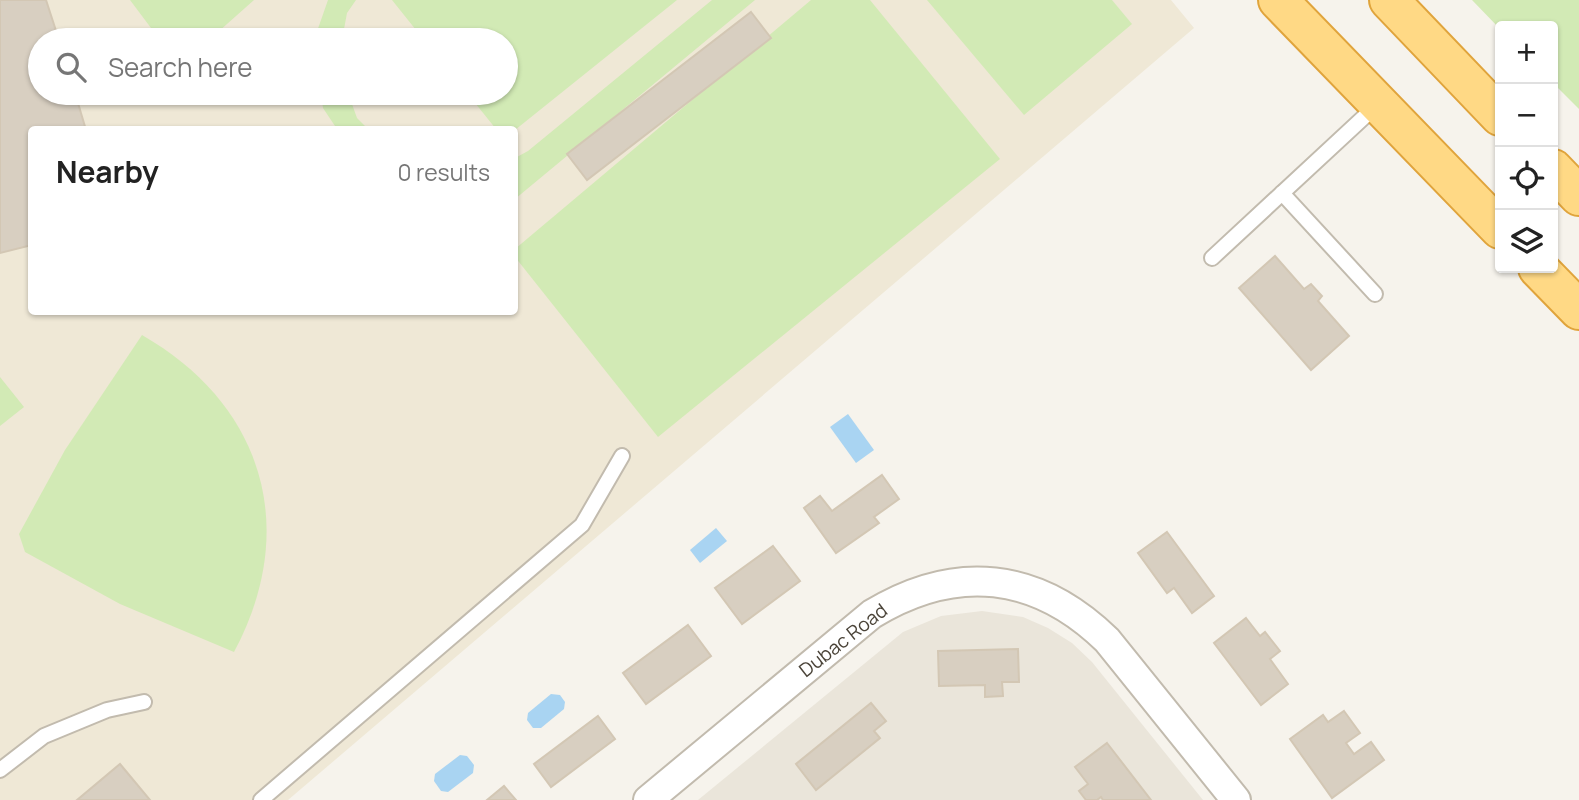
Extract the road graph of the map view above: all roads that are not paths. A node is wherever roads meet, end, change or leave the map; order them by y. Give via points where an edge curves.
1 (1278, 0) edge
2 (1389, 0) edge
3 (1378, 104) junction
4 (1495, 111) edge
5 (1558, 174) edge
6 (1282, 193) junction
7 (1579, 196) edge
8 (1495, 224) edge
9 (1212, 258) dead end
10 (1543, 273) edge
11 (1375, 293) dead end
12 (1579, 310) edge
13 (622, 456) dead end
14 (144, 702) dead end
15 (0, 770) edge
16 (261, 800) edge
17 (648, 800) edge
18 (1236, 800) edge

1 - 3 highway
2 - 4 highway
3 - 6 lane
3 - 8 highway
5 - 7 highway
6 - 9 lane
6 - 11 lane
10 - 12 highway
13 - 16 lane via 582,525
14 - 15 lane via 107,710 44,736
17 - 18 street, Dubac Road via 872,614 929,586 963,581 1024,588 1071,609 1092,625

